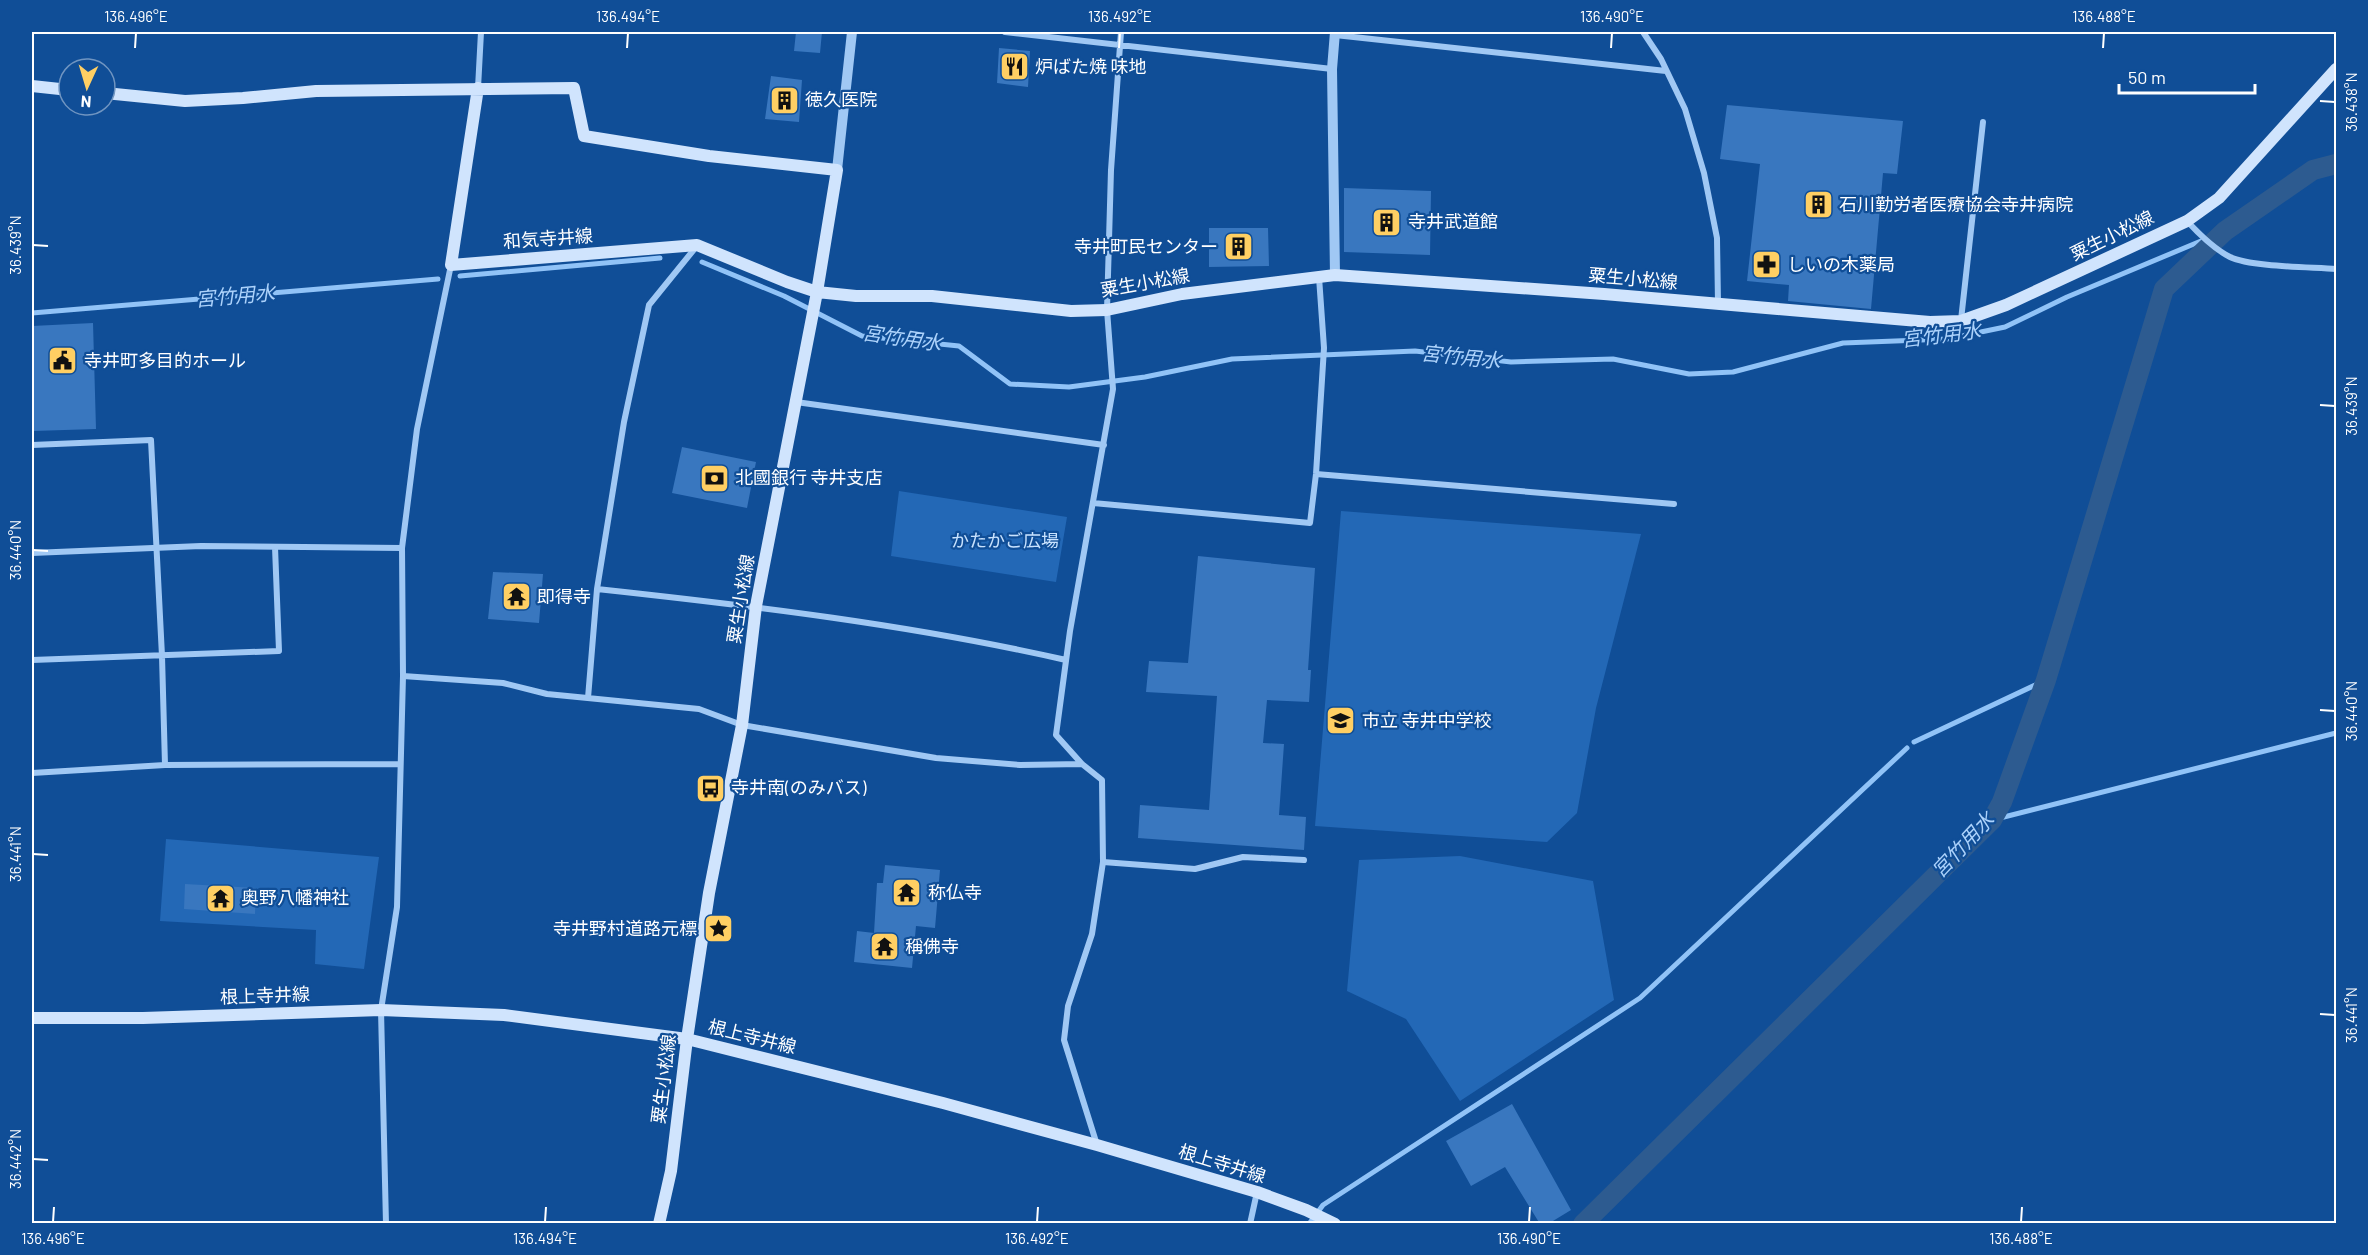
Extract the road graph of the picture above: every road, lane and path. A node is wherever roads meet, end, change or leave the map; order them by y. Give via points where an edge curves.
1 (481, 32) edge
2 (852, 32) edge
3 (1005, 32) edge
4 (1121, 32) edge
5 (1643, 32) edge
6 (1335, 33) edge
7 (1120, 45) junction
8 (1332, 69) junction
9 (2337, 69) edge
10 (1666, 71) junction
11 (32, 86) edge
12 (478, 88) junction
13 (57, 89) edge
14 (117, 94) edge
15 (1983, 122) dead end
16 (837, 170) junction
17 (2187, 221) junction
18 (697, 245) junction
19 (451, 265) junction
20 (2337, 269) edge
21 (1335, 275) junction
22 (1319, 277) junction
23 (816, 297) junction
24 (1718, 304) junction
25 (1107, 310) junction
26 (1961, 321) junction
27 (795, 402) junction
28 (1104, 445) junction
29 (32, 446) edge
30 (1316, 474) junction
31 (1093, 503) junction
32 (1674, 504) dead end
33 (275, 547) junction
34 (402, 548) junction
35 (155, 549) junction
36 (32, 553) edge
37 (597, 589) junction
38 (756, 606) junction
39 (162, 656) junction
40 (32, 660) edge
41 (1066, 660) junction
42 (403, 676) junction
43 (588, 698) junction
44 (742, 725) junction
45 (400, 764) junction
46 (1082, 764) junction
47 (165, 765) junction
48 (32, 773) edge
49 (1304, 860) dead end
50 (1103, 862) junction
51 (381, 1010) junction
52 (32, 1018) edge
53 (687, 1039) junction
54 (1096, 1145) junction
55 (1257, 1192) junction
56 (1329, 1221) edge
57 (386, 1224) edge
58 (659, 1224) edge
59 (1250, 1224) edge

1 - 12 street
2 - 16 street
3 - 7 street
4 - 7 street
5 - 10 street
6 - 8 street
6 - 10 street
7 - 8 street
7 - 25 street
8 - 21 street
9 - 17 main road, 粟生小松線 via 2219,198
10 - 24 street via 1685,109 1704,173 1717,238
11 - 13 main road
12 - 14 main road via 316,91 185,101
12 - 16 main road via 574,88 584,136 709,156
12 - 19 main road
15 - 26 street
16 - 23 main road
17 - 20 street via 2230,257
17 - 26 main road, 粟生小松線 via 2042,290
18 - 19 main road, 和気寺井線
18 - 23 main road, 和気寺井線
18 - 37 street via 649,305 624,422
19 - 34 street via 417,429
21 - 22 main road, 粟生小松線
21 - 24 main road, 粟生小松線
22 - 25 main road, 粟生小松線 via 1182,294
22 - 30 street via 1324,348
23 - 25 main road, 粟生小松線 via 933,296
23 - 27 main road, 粟生小松線
24 - 26 main road, 粟生小松線 via 1894,320
25 - 28 street via 1113,389
27 - 28 street
27 - 38 main road, 粟生小松線
28 - 31 street
29 - 35 street via 151,440
30 - 31 street via 1310,523
30 - 32 street
31 - 41 street
33 - 34 street
33 - 35 street
33 - 39 street via 279,651
34 - 42 street
35 - 36 street
35 - 39 street
37 - 38 street
37 - 43 street
38 - 41 street via 993,644
38 - 44 main road, 粟生小松線
39 - 40 street
39 - 47 street
41 - 46 street via 1056,735
42 - 43 street via 503,682 547,694
42 - 45 street
43 - 44 street via 699,709
44 - 46 street via 936,758 1020,765
44 - 53 main road, 粟生小松線 via 709,893
45 - 47 street
45 - 51 street via 398,907
46 - 50 street via 1102,780
47 - 48 street
49 - 50 street via 1243,857 1196,870
50 - 54 street via 1092,934 1068,1006 1064,1040
51 - 52 main road, 根上寺井線
51 - 53 main road, 根上寺井線 via 504,1015
51 - 57 street
53 - 54 main road, 根上寺井線
53 - 58 main road, 粟生小松線 via 671,1171
54 - 55 main road, 根上寺井線
55 - 56 main road, 根上寺井線
55 - 59 street

